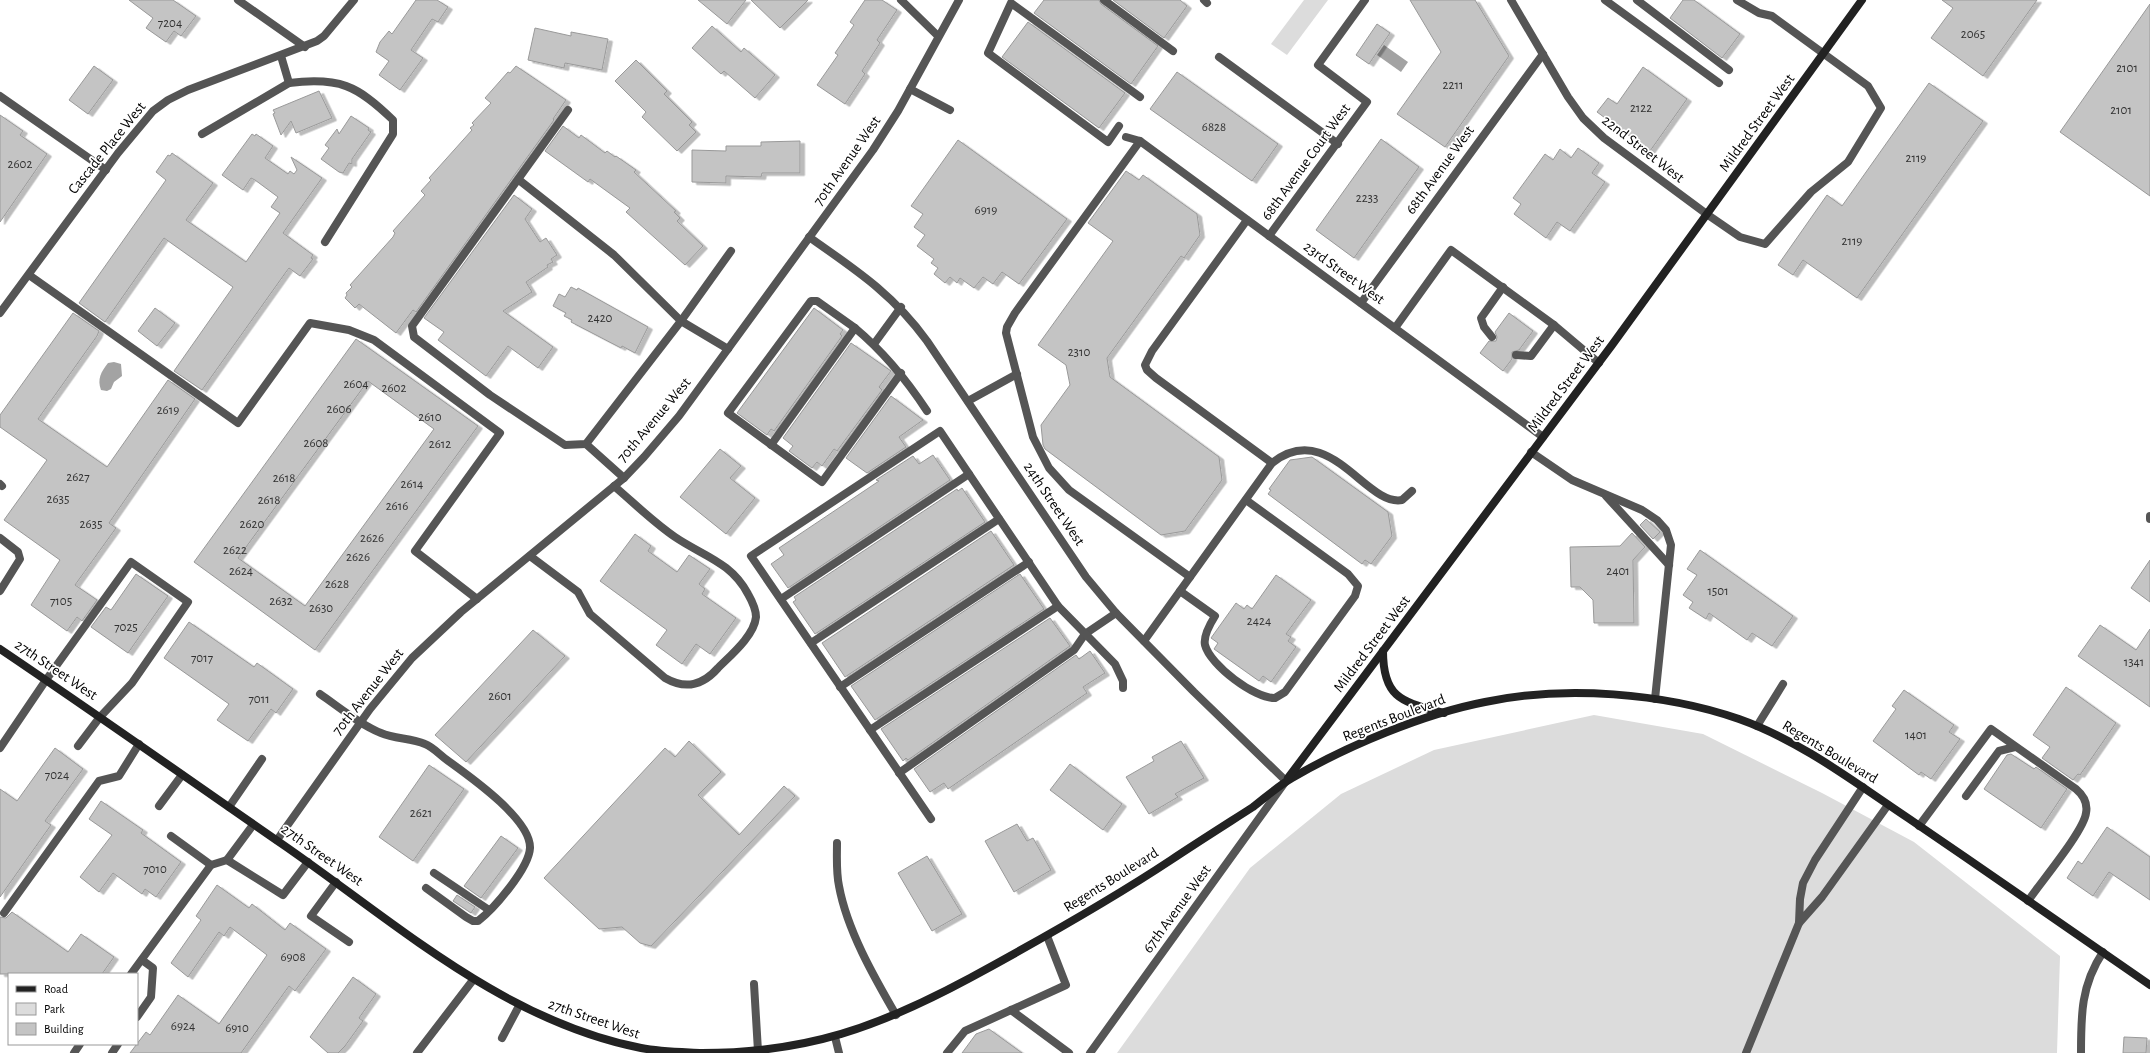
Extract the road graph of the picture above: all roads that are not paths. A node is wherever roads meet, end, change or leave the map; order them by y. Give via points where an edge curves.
1 (238, 0) edge
2 (354, 0) edge
3 (901, 0) edge
4 (959, 0) edge
5 (1104, 0) edge
6 (1365, 0) edge
7 (1511, 0) edge
8 (1605, 0) edge
9 (1637, 0) edge
10 (1738, 0) edge
11 (1862, 0) edge
12 (1010, 1) edge
13 (938, 36) junction
14 (305, 47) junction
15 (1173, 51) dead end
16 (1543, 54) junction
17 (1824, 54) junction
18 (281, 56) junction
19 (1219, 57) dead end
20 (1729, 70) dead end
21 (289, 83) junction
22 (1719, 83) dead end
23 (910, 89) junction
24 (0, 96) edge
25 (1140, 97) dead end
26 (568, 110) dead end
27 (950, 110) dead end
28 (1119, 126) dead end
29 (202, 134) dead end
30 (1126, 137) dead end
31 (1140, 141) junction
32 (1338, 144) junction
33 (106, 170) junction
34 (519, 180) junction
35 (1708, 215) junction
36 (1247, 220) junction
37 (1270, 236) junction
38 (810, 237) junction
39 (325, 242) dead end
40 (731, 251) dead end
41 (29, 275) junction
42 (1503, 287) junction
43 (1361, 303) junction
44 (901, 307) junction
45 (0, 313) edge
46 (681, 321) junction
47 (1554, 325) junction
48 (855, 328) junction
49 (1395, 328) junction
50 (1492, 337) dead end
51 (874, 344) junction
52 (728, 349) junction
53 (1516, 355) dead end
54 (1598, 363) junction
55 (901, 373) junction
56 (1017, 374) junction
57 (968, 401) junction
58 (927, 411) dead end
59 (1543, 438) junction
60 (586, 444) junction
61 (771, 445) junction
62 (1532, 452) junction
63 (1272, 462) junction
64 (969, 474) junction
65 (624, 478) junction
66 (614, 486) junction
67 (1412, 491) dead end
68 (1604, 494) junction
69 (1246, 500) junction
70 (999, 519) junction
71 (0, 538) edge
72 (530, 556) junction
73 (1029, 562) junction
74 (1669, 565) junction
75 (1190, 577) junction
76 (0, 591) edge
77 (1180, 591) junction
78 (477, 599) junction
79 (781, 599) junction
80 (1058, 606) junction
81 (1116, 613) junction
82 (1085, 634) junction
83 (1144, 641) junction
84 (811, 643) junction
85 (0, 649) edge
86 (1383, 652) junction
87 (46, 680) junction
88 (1783, 684) dead end
89 (840, 687) junction
90 (1123, 688) dead end
91 (320, 694) dead end
92 (1655, 699) junction
93 (1445, 713) junction
94 (100, 716) junction
95 (360, 722) junction
96 (1757, 726) junction
97 (870, 730) junction
98 (139, 744) junction
99 (78, 746) dead end
100 (2015, 747) junction
101 (0, 748) edge
102 (262, 758) dead end
103 (899, 773) junction
104 (182, 775) junction
105 (1286, 781) junction
106 (1863, 787) junction
107 (1966, 796) dead end
108 (1888, 805) junction
109 (158, 806) dead end
110 (229, 807) junction
111 (931, 820) dead end
112 (253, 825) junction
113 (1919, 826) junction
114 (171, 836) dead end
115 (278, 840) junction
116 (837, 843) dead end
117 (227, 860) junction
118 (308, 862) junction
119 (211, 865) junction
120 (434, 873) dead end
121 (336, 882) junction
122 (426, 888) dead end
123 (2028, 901) junction
124 (489, 910) junction
125 (4, 913) dead end
126 (1799, 923) junction
127 (1047, 936) junction
128 (349, 942) dead end
129 (2102, 952) junction
130 (142, 960) junction
131 (132, 973) edge
132 (473, 980) junction
133 (754, 984) dead end
134 (2150, 985) edge
135 (519, 1006) junction
136 (1011, 1010) junction
137 (896, 1015) junction
138 (138, 1016) edge
139 (835, 1037) junction
140 (502, 1038) dead end
141 (641, 1050) edge
142 (758, 1051) junction
143 (417, 1053) edge
144 (840, 1053) edge
145 (948, 1053) edge
146 (1069, 1053) edge
147 (1090, 1053) edge
148 (1746, 1053) edge
149 (2081, 1053) edge

1 - 14 street
2 - 14 street, Cascade Place West via 324,36
3 - 13 street
4 - 13 street, 70th Avenue West
5 - 15 street
6 - 32 street, 68th Avenue Court West via 1318,64 1367,102
7 - 16 street, 22nd Street West
8 - 22 street
9 - 20 street
10 - 17 street via 1759,13 1772,16
11 - 17 main road, Mildred Street West
12 - 25 street
12 - 28 street via 988,53 1108,142
13 - 23 street, 70th Avenue West
14 - 18 street, Cascade Place West
16 - 35 street, 22nd Street West via 1573,106 1593,129
16 - 43 street, 68th Avenue West
17 - 35 main road, Mildred Street West
17 - 35 street, 22nd Street West via 1868,86 1882,108 1848,162 1811,192 1765,244 1740,237
18 - 21 street
18 - 33 street, Cascade Place West via 188,90 168,100 153,110
19 - 32 street
21 - 29 street
21 - 39 street via 315,80 345,84 380,106 393,120 393,134
23 - 27 street
23 - 38 street, 70th Avenue West via 873,150
24 - 33 street
26 - 34 street
30 - 31 street, 23rd Street West
31 - 36 street, 23rd Street West
31 - 56 street via 1009,321 1007,343
32 - 37 street, 68th Avenue Court West
33 - 41 street, Cascade Place West
34 - 46 street via 614,255
34 - 60 street via 412,326 414,337 490,395 565,445
35 - 54 main road, Mildred Street West
36 - 37 street, 23rd Street West
36 - 63 street via 1152,351 1145,365 1156,378
37 - 43 street, 23rd Street West
38 - 44 street, 24th Street West via 869,279
38 - 52 street, 70th Avenue West
40 - 46 street
41 - 45 street, Cascade Place West
41 - 78 street via 238,423 310,323 350,330 374,340 500,433 415,551
42 - 47 street
42 - 49 street via 1451,250
42 - 50 street via 1481,318
43 - 49 street, 23rd Street West
44 - 51 street
44 - 57 street, 24th Street West
46 - 52 street
46 - 60 street
47 - 53 street via 1531,356
47 - 54 street
48 - 51 street
48 - 61 street
48 - 61 street via 817,301 811,301 728,413
49 - 59 street, 23rd Street West
51 - 55 street
52 - 65 street, 70th Avenue West via 674,422
54 - 59 main road, Mildred Street West
55 - 58 street
55 - 61 street via 822,482
56 - 57 street
56 - 75 street via 1037,446 1049,468 1062,484
57 - 81 street, 24th Street West via 1072,556
59 - 62 main road, Mildred Street West
60 - 65 street
62 - 68 street via 1572,480
62 - 86 main road, Mildred Street West
63 - 67 street via 1291,453 1312,451 1330,457 1391,499 1402,500
63 - 69 street
64 - 70 street
64 - 79 street
64 - 79 street via 940,431 823,508 751,556
65 - 66 street, 70th Avenue West
66 - 72 street, 70th Avenue West
66 - 72 street via 676,537 718,561 735,576 752,600 756,616 750,631 707,679 688,685 665,678 590,614 578,592
68 - 74 street
68 - 74 street via 1642,510 1657,520 1666,530 1671,545
69 - 75 street
69 - 77 street via 1348,574 1358,586 1355,596 1290,686 1275,698 1264,697 1229,674 1206,647 1205,641 1215,616
70 - 73 street
70 - 84 street
71 - 76 street via 18,552 20,559
72 - 78 street, 70th Avenue West
73 - 80 street
73 - 89 street
74 - 92 street
75 - 77 street
77 - 83 street
78 - 95 street, 70th Avenue West via 412,658
79 - 84 street
80 - 82 street
80 - 97 street
81 - 82 street
81 - 83 street, 24th Street West
82 - 90 street via 1115,664 1123,681
82 - 103 street via 1074,650
83 - 105 street, 24th Street West
84 - 89 street
85 - 87 main road, 27th Street West
86 - 93 main road via 1385,677 1398,696 1410,704
86 - 105 main road, Mildred Street West
87 - 94 main road, 27th Street West
87 - 94 street via 131,562 188,602 132,683
87 - 101 street
88 - 96 street
89 - 97 street
91 - 95 street
92 - 93 main road, Regents Boulevard via 1561,693 1482,702
92 - 96 main road, Regents Boulevard via 1706,709
93 - 105 main road, Regents Boulevard via 1370,741
94 - 98 main road, 27th Street West
94 - 99 street
95 - 115 street, 70th Avenue West
95 - 124 street via 381,733 425,744 478,782 520,824 527,836 529,856 523,869
96 - 106 main road, Regents Boulevard via 1788,740
97 - 103 street
98 - 104 main road, 27th Street West
98 - 125 street via 118,776 99,781
100 - 107 street via 1999,751
100 - 113 street via 1991,729
100 - 123 street via 2076,789 2085,801 2086,815 2083,822
102 - 110 street
103 - 111 street
104 - 109 street
104 - 110 main road, 27th Street West
105 - 127 main road, Regents Boulevard via 1170,861
105 - 147 street, 67th Avenue West
106 - 108 main road, Regents Boulevard
106 - 126 street via 1815,860 1803,883
108 - 113 main road, Regents Boulevard
108 - 126 street via 1831,884
110 - 112 main road, 27th Street West
112 - 115 main road, 27th Street West
112 - 117 street
113 - 123 main road, Regents Boulevard
114 - 119 street
115 - 118 main road, 27th Street West
116 - 137 street via 838,875 844,906 866,958
117 - 118 street via 283,895
117 - 119 street
118 - 121 main road, 27th Street West
119 - 130 street
120 - 124 street
121 - 128 street via 311,916
121 - 132 main road, 27th Street West
122 - 124 street via 473,922 478,921
123 - 129 main road, Regents Boulevard
126 - 148 street
127 - 136 street via 1066,985
127 - 137 main road, Regents Boulevard
129 - 134 main road, Regents Boulevard
129 - 149 street via 2093,966 2086,986
130 - 131 street
130 - 138 street via 153,968 152,990 151,997
132 - 135 main road, 27th Street West
132 - 143 street
133 - 142 street
135 - 140 street
135 - 141 main road, 27th Street West via 584,1032
136 - 145 street via 965,1031
136 - 146 street
137 - 139 main road, Regents Boulevard
139 - 142 main road, Regents Boulevard
139 - 144 street
141 - 142 main road, Regents Boulevard via 732,1053

